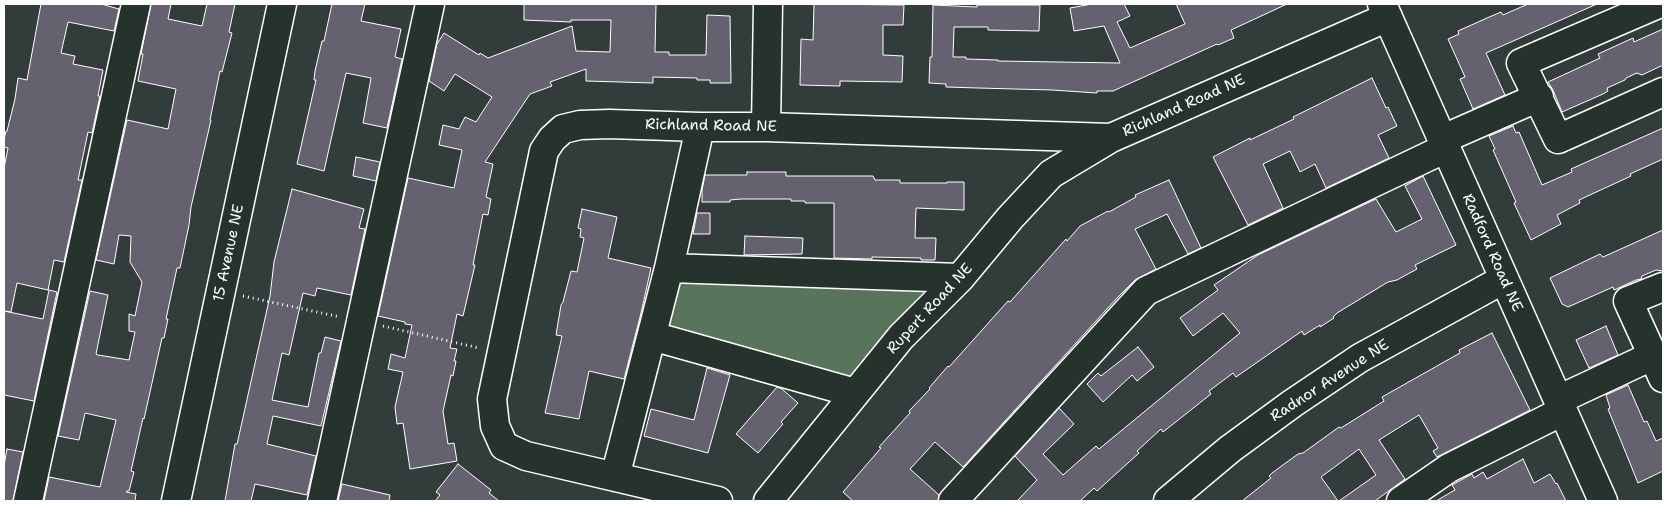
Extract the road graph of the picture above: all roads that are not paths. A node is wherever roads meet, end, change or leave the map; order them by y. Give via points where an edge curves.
1 (136, 4) edge
2 (282, 4) edge
3 (430, 4) edge
4 (768, 4) edge
5 (1658, 4) edge
6 (1385, 10) edge
7 (1663, 92) edge
8 (1538, 97) junction
9 (700, 127) junction
10 (766, 127) junction
11 (1112, 138) junction
12 (1445, 144) junction
13 (669, 268) junction
14 (960, 278) junction
15 (1504, 280) junction
16 (1663, 286) edge
17 (652, 336) junction
18 (1658, 367) edge
19 (856, 393) junction
20 (1560, 406) junction
21 (615, 477) junction
22 (28, 501) edge
23 (176, 501) edge
24 (322, 501) edge
25 (718, 501) edge
26 (768, 501) edge
27 (953, 501) edge
28 (1168, 501) edge
29 (1400, 501) edge
30 (1603, 501) edge

1 - 22 street
2 - 23 street, 15 Avenue NE
3 - 24 street
4 - 10 street
5 - 8 street via 1521,63
6 - 11 street, Richland Road NE
6 - 12 street, Radford Road NE
7 - 8 street via 1558,139
8 - 12 street
9 - 10 street, Richland Road NE
9 - 13 street
9 - 21 street, Richland Road NE via 580,125 563,129 544,150 492,399 495,426 504,446 526,456
10 - 11 street, Richland Road NE
11 - 14 street, Rupert Road NE via 1052,174
12 - 15 street, Radford Road NE
12 - 27 street via 1146,290
13 - 14 street
13 - 17 street
14 - 19 street, Rupert Road NE via 901,338
15 - 20 street, Radford Road NE
15 - 28 street, Radnor Avenue NE via 1360,358 1230,449
16 - 18 street via 1628,301
17 - 19 street
17 - 21 street
18 - 20 street
19 - 26 street, Rupert Road NE
20 - 29 street via 1449,468
20 - 30 street, Radford Road NE
21 - 25 street, Richland Road NE

